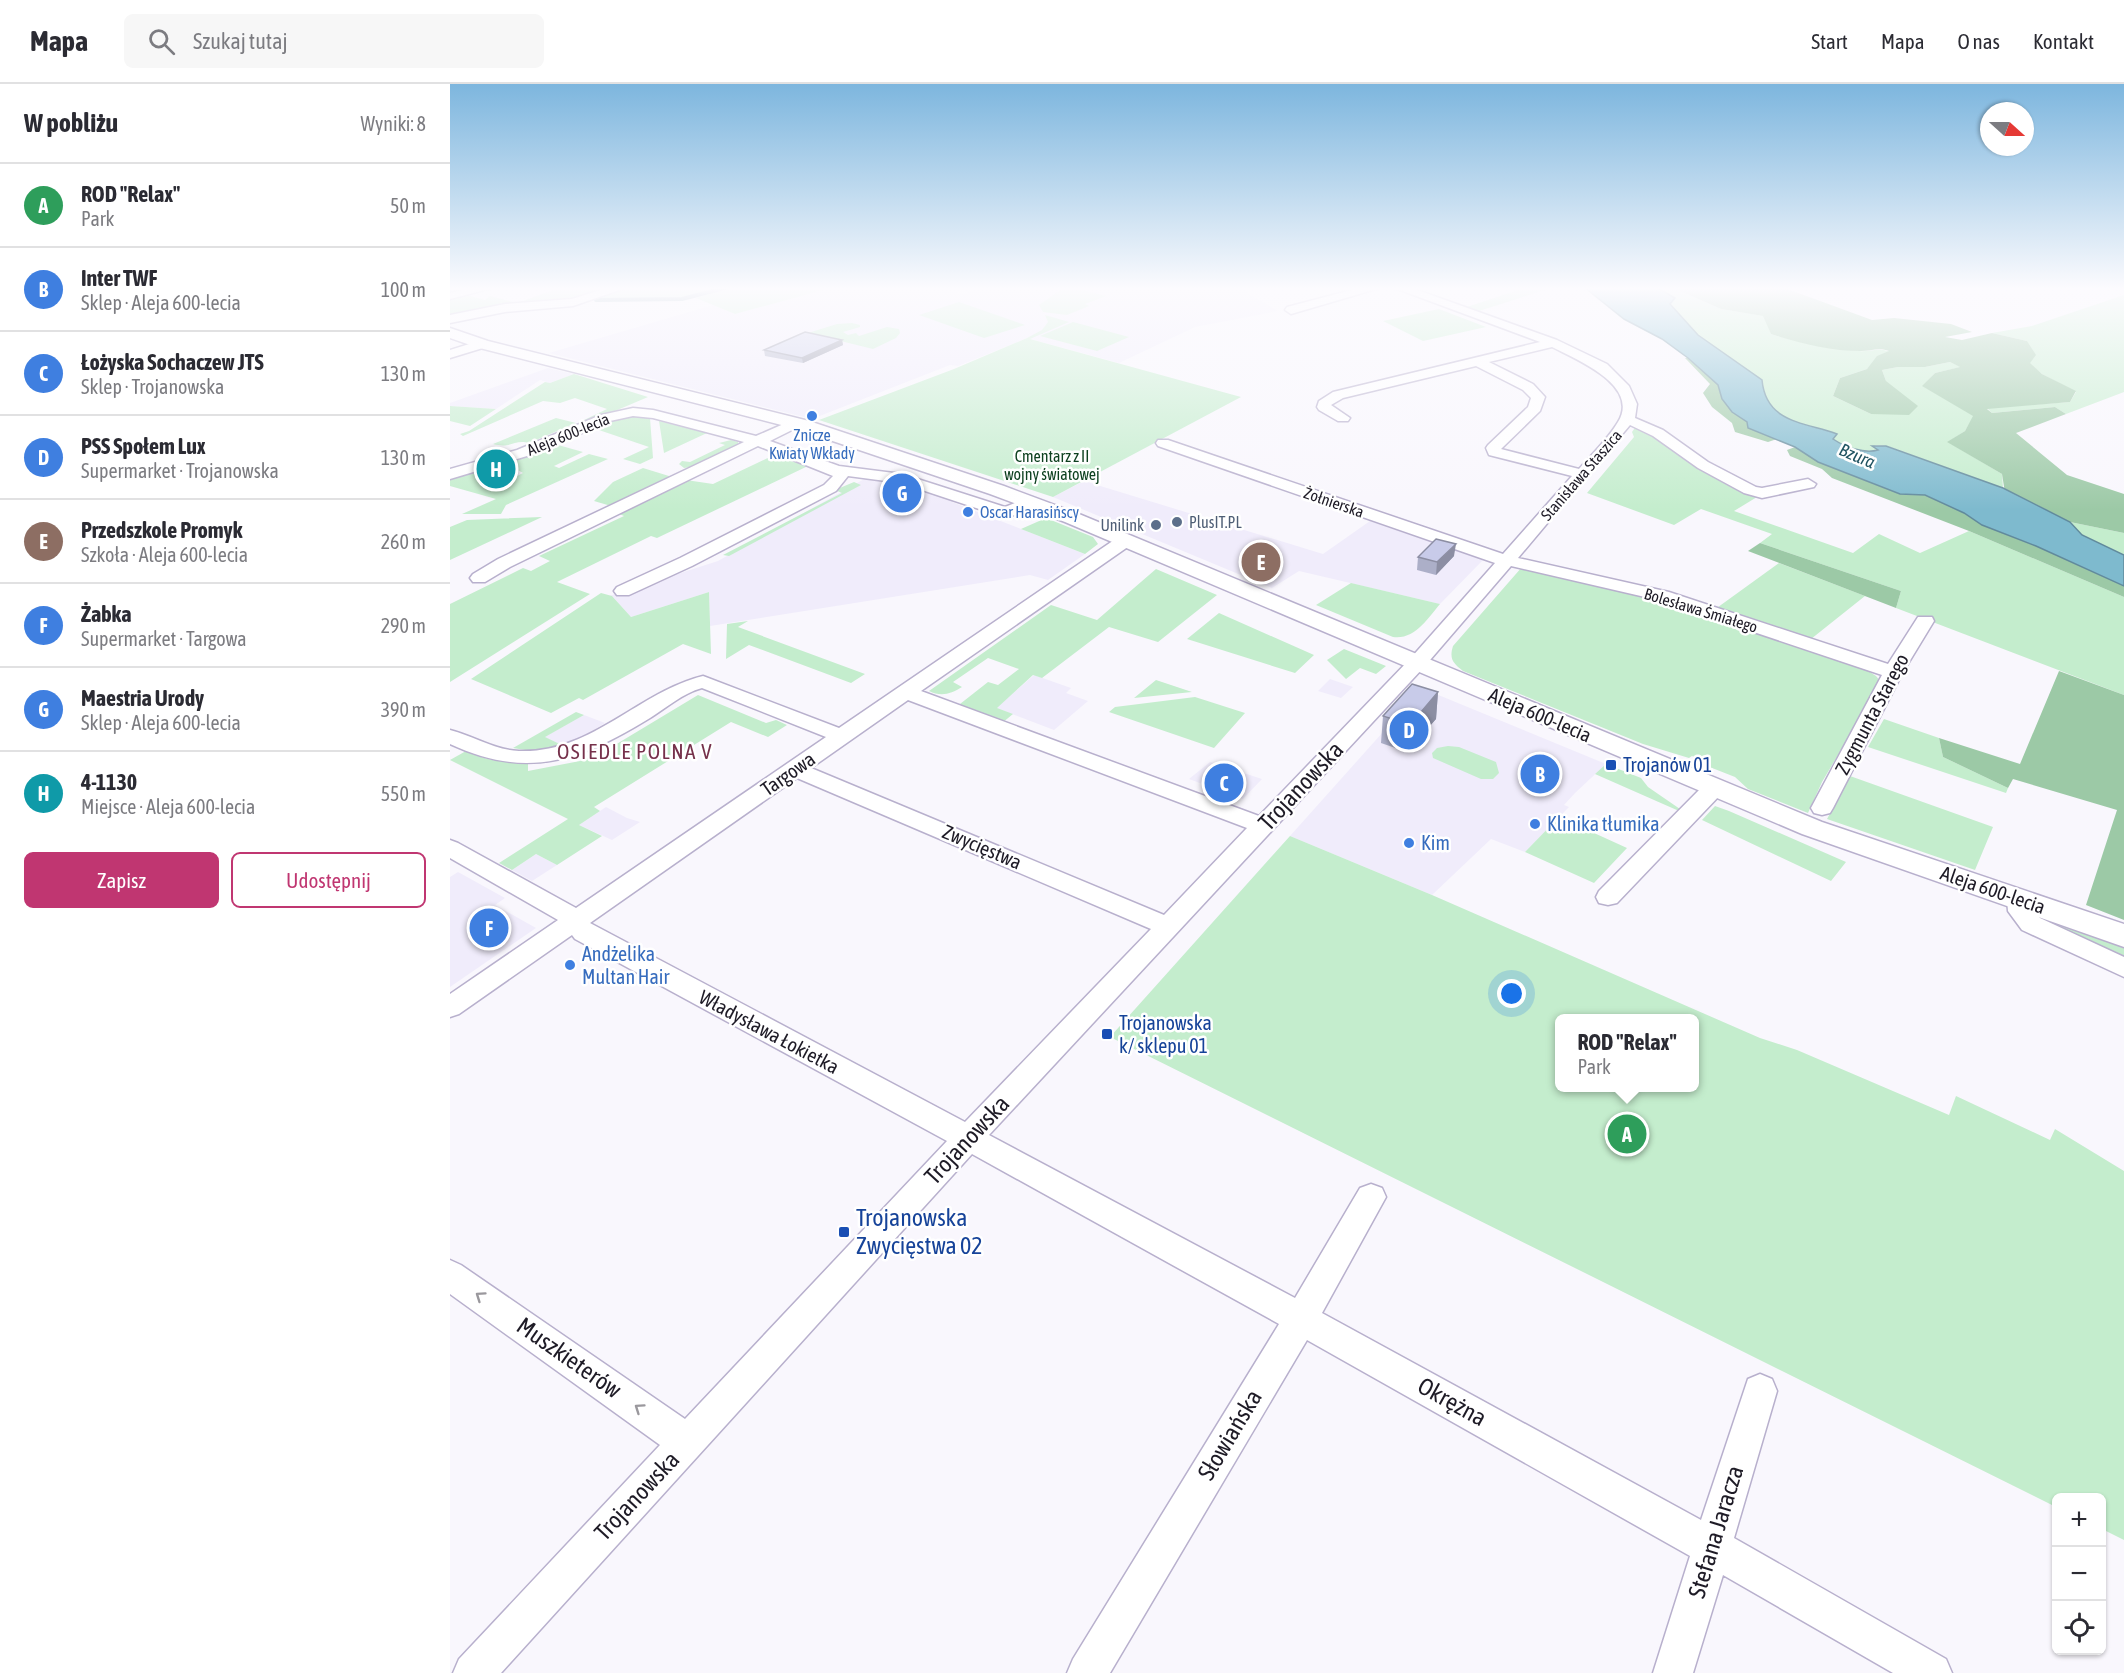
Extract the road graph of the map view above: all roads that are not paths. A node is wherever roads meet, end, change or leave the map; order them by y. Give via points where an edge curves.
1 (550, 361) edge
2 (1478, 361) joint
3 (1593, 361) edge
4 (1342, 418) dead end
5 (1627, 420) junction
6 (795, 423) junction
7 (758, 441) junction
8 (1162, 444) dead end
9 (837, 471) junction
10 (450, 474) edge
11 (1582, 474) junction
12 (1808, 484) dead end
13 (1030, 502) junction
14 (1126, 540) junction
15 (1506, 560) junction
16 (478, 578) dead end
17 (623, 591) dead end
18 (1925, 621) dead end
19 (1417, 663) junction
20 (1893, 672) junction
21 (904, 692) junction
22 (450, 736) edge
23 (841, 736) junction
24 (795, 769) junction
25 (1714, 788) junction
26 (1822, 808) dead end
27 (1263, 826) junction
28 (450, 848) edge
29 (1608, 897) dead end
30 (2019, 899) junction
31 (574, 921) junction
32 (1168, 926) junction
33 (2124, 936) edge
34 (2124, 968) edge
35 (450, 1007) edge
36 (969, 1137) junction
37 (1371, 1197) dead end
38 (450, 1275) edge
39 (1301, 1318) junction
40 (1760, 1391) dead end
41 (687, 1442) junction
42 (1711, 1546) junction
43 (473, 1673) edge
44 (1087, 1673) edge
45 (1673, 1673) edge
46 (1932, 1673) edge

1 - 6 main road, Aleja 600-lecia
2 - 4 street via 1330,399 1324,404
2 - 11 street via 1528,387 1538,397 1535,408 1493,448 1494,452
3 - 5 street, Stanisława Staszica via 1617,379 1627,394
5 - 11 street, Stanisława Staszica
5 - 12 street via 1658,433 1703,465 1750,490 1762,493
6 - 7 street
6 - 13 main road, Aleja 600-lecia
7 - 9 street, Aleja 600-lecia
7 - 10 street, Aleja 600-lecia via 653,414 628,413 589,424 522,453
7 - 16 street
8 - 15 street, Żołnierska
9 - 13 street, Aleja 600-lecia via 893,475 1003,512
9 - 17 street via 840,477 830,488
11 - 15 street, Stanisława Staszica
13 - 14 main road, Aleja 600-lecia
14 - 19 main road, Aleja 600-lecia
14 - 21 street, Targowa
15 - 19 street, Stanisława Staszica
15 - 20 street, Bolesława Śmiałego via 1664,596
18 - 20 street, Zygmunta Starego
19 - 25 main road, Aleja 600-lecia
19 - 27 street, Trojanowska
20 - 26 street, Zygmunta Starego
21 - 23 street, Targowa
21 - 27 street
22 - 23 street via 492,754 523,758 553,754 587,744 688,686 703,682
23 - 24 street, Targowa
24 - 31 street, Targowa
24 - 32 street, Zwycięstwa
25 - 29 street
25 - 30 main road, Aleja 600-lecia via 1812,828
27 - 32 street, Trojanowska
28 - 31 street, Władysława Łokietka via 565,911
30 - 33 main road, Aleja 600-lecia
30 - 34 street via 2020,911 2031,924
31 - 35 street, Targowa
31 - 36 street, Władysława Łokietka via 584,933
32 - 36 street, Trojanowska
36 - 39 street, Okrężna
36 - 41 street, Trojanowska
37 - 39 street, Słowiańska
41 -> 38 street, Muszkieterów
39 - 42 street, Okrężna
39 - 44 street, Słowiańska
40 - 42 street, Stefana Jaracza
41 - 43 street, Trojanowska
42 - 45 street, Stefana Jaracza
42 - 46 street, Okrężna

